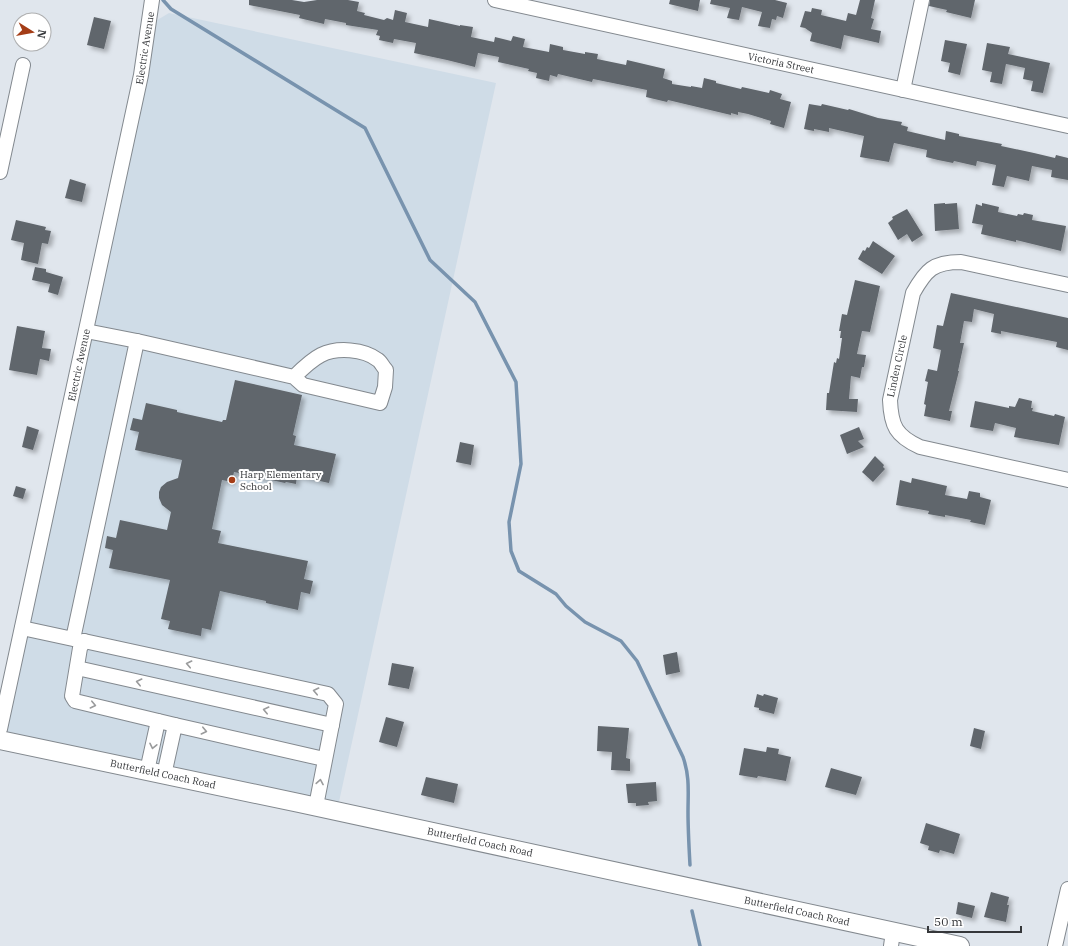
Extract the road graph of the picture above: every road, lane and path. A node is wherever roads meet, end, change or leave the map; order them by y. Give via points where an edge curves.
1 (152, 0) edge
2 (495, 0) edge
3 (922, 0) edge
4 (23, 65) dead end
5 (902, 90) junction
6 (1068, 126) edge
7 (0, 172) edge
8 (1068, 285) edge
9 (86, 331) junction
10 (137, 341) junction
11 (294, 377) junction
12 (1068, 480) edge
13 (77, 622) junction
14 (22, 628) junction
15 (84, 641) junction
16 (77, 668) junction
17 (158, 721) junction
18 (175, 725) junction
19 (332, 725) junction
20 (0, 729) edge
21 (0, 740) edge
22 (324, 759) junction
23 (156, 773) junction
24 (316, 806) junction
25 (1067, 896) edge
26 (892, 939) edge
27 (1060, 939) edge
28 (960, 946) edge

1 - 9 street, Electric Avenue via 141,75
2 - 5 street, Victoria Street
3 - 5 street
4 - 7 street
5 - 6 street, Victoria Street
8 - 12 street, Linden Circle via 961,262 946,262 932,268 921,279 913,293 890,400 891,416 897,430 907,441 920,447
9 - 10 street
9 - 14 street, Electric Avenue
10 - 11 street
10 - 13 street
11 - 11 street via 303,385 380,402 385,387 386,370 379,360 367,354 336,350 321,355 304,366
13 - 14 street via 74,639
13 - 15 street
14 - 20 street, Electric Avenue
15 - 16 street via 80,648
19 -> 15 street via 336,704 328,694
16 -> 17 street via 72,696 75,701
19 -> 16 street
17 - 18 street
17 -> 23 street
18 -> 22 street
18 - 23 street
19 - 22 street
21 - 23 main road, Butterfield Coach Road
24 -> 22 street
23 - 24 main road, Butterfield Coach Road
24 - 26 main road, Butterfield Coach Road
25 - 27 street
26 - 28 main road, Butterfield Coach Road

